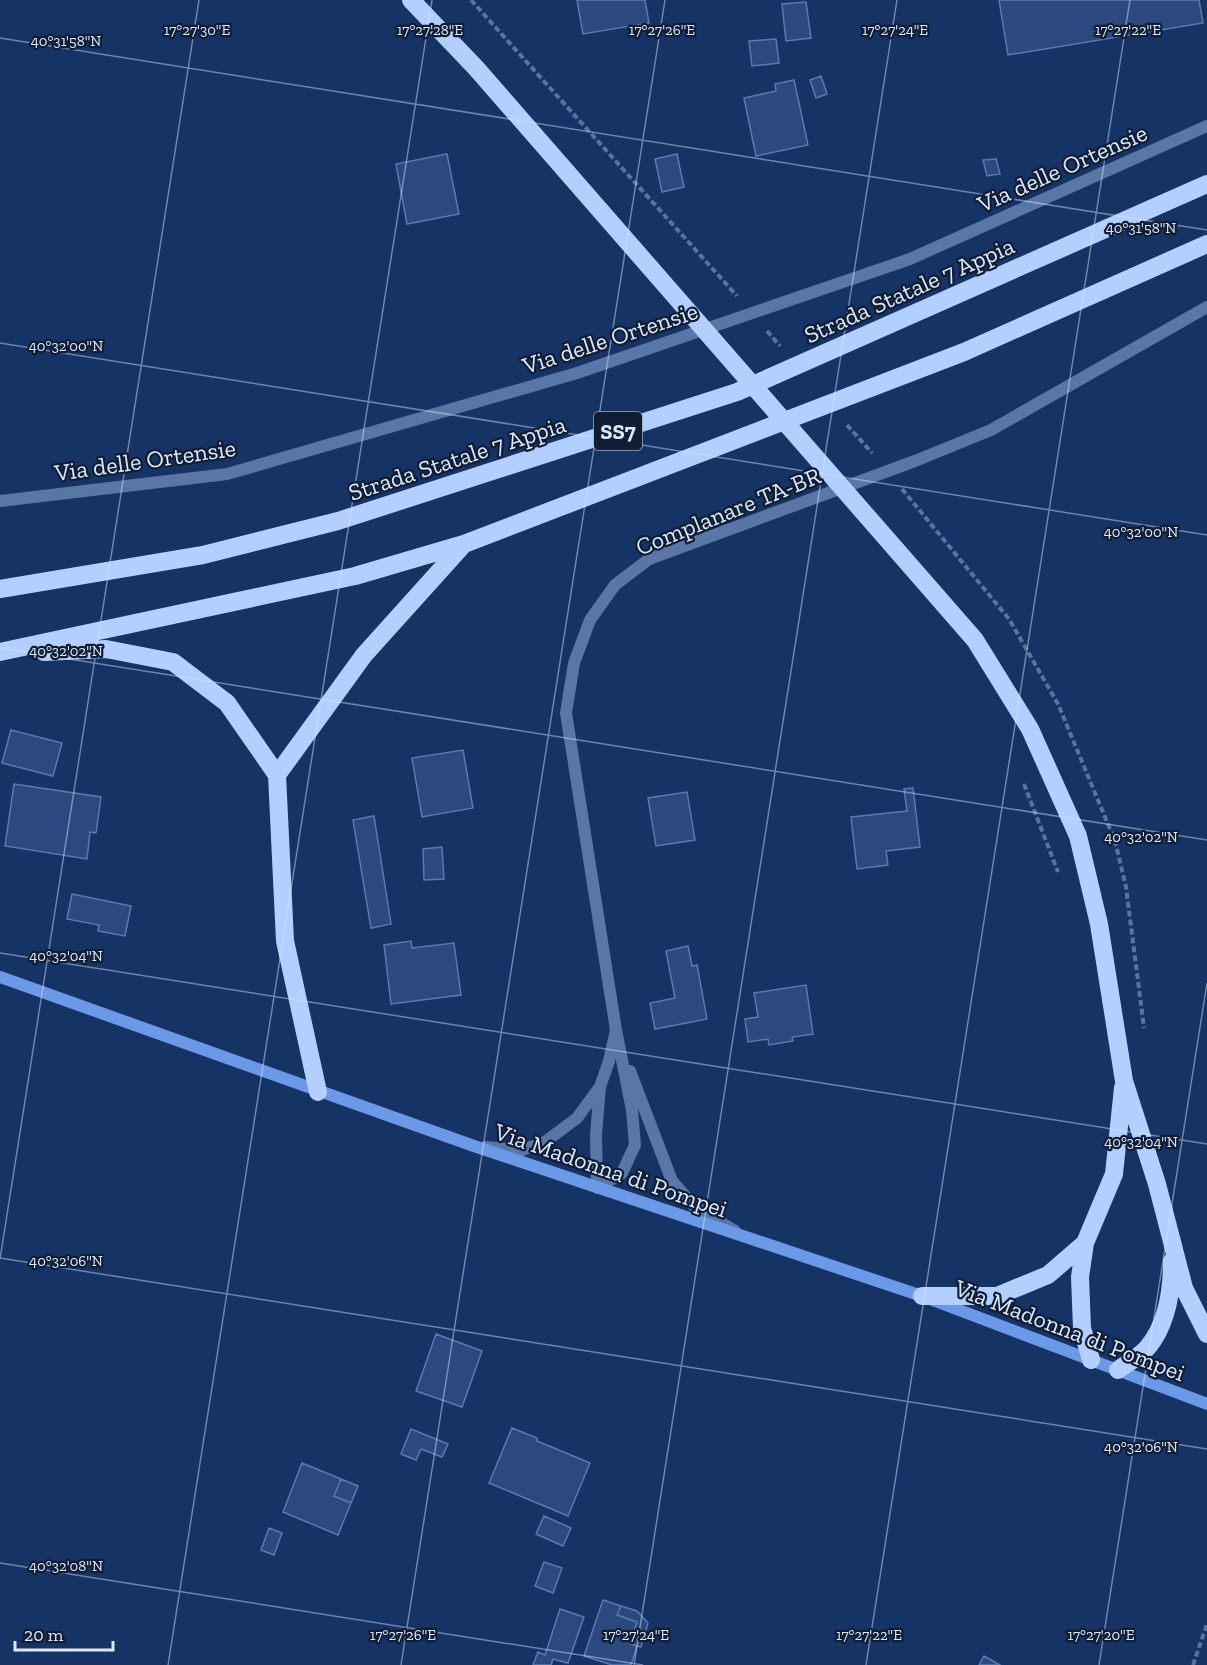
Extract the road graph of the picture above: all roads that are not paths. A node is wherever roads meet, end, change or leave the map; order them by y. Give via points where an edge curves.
1 (411, 0) edge
2 (1207, 126) edge
3 (1207, 184) edge
4 (1207, 244) edge
5 (1207, 307) edge
6 (0, 501) edge
7 (464, 544) junction
8 (57, 580) junction
9 (0, 584) edge
10 (0, 589) edge
11 (0, 654) edge
12 (277, 775) junction
13 (0, 977) edge
14 (616, 1030) junction
15 (1124, 1081) junction
16 (600, 1087) junction
17 (318, 1092) junction
18 (474, 1146) junction
19 (597, 1188) junction
20 (750, 1240) junction
21 (1172, 1241) junction
22 (1085, 1243) junction
23 (922, 1296) junction
24 (1207, 1334) edge
25 (1091, 1360) junction
26 (1118, 1370) junction
27 (1207, 1404) edge

1 - 15 highway via 476,68 975,640 1030,729 1078,836 1099,924
2 - 6 street, Via delle Ortensie via 910,258 577,373 227,474
3 - 8 highway, Strada Statale 7 Appia / SS7 via 737,392 338,521 203,555
4 - 7 highway, SS7 via 964,352
5 - 14 street, Complanare TA-BR via 991,430 649,559 615,585 590,620 574,663 566,713
7 - 11 highway, SS7 via 355,576
7 - 12 highway via 364,655
8 - 9 highway
8 - 10 highway, Strada Statale 7 Appia / SS7
11 - 12 highway via 106,649 172,662 227,703
12 - 17 highway via 285,941
13 - 17 street, Via Madonna di Pompei
14 - 16 street
14 - 19 street via 635,1145 622,1173
14 - 20 street via 672,1181 695,1207
15 - 21 highway
15 - 22 highway via 1114,1174
16 - 18 street via 577,1119 545,1142 522,1150
16 - 19 street
17 - 18 street, Via Madonna di Pompei
18 - 19 street, Via Madonna di Pompei
19 - 20 street, Via Madonna di Pompei
20 - 23 street, Via Madonna di Pompei
21 - 24 highway via 1184,1288
21 - 26 highway via 1172,1281 1164,1320 1148,1348
22 - 23 highway via 1048,1275 997,1296
22 - 25 highway via 1080,1277 1082,1328
23 - 25 street, Via Madonna di Pompei
25 - 26 street, Via Madonna di Pompei
26 - 27 street, Via Madonna di Pompei

